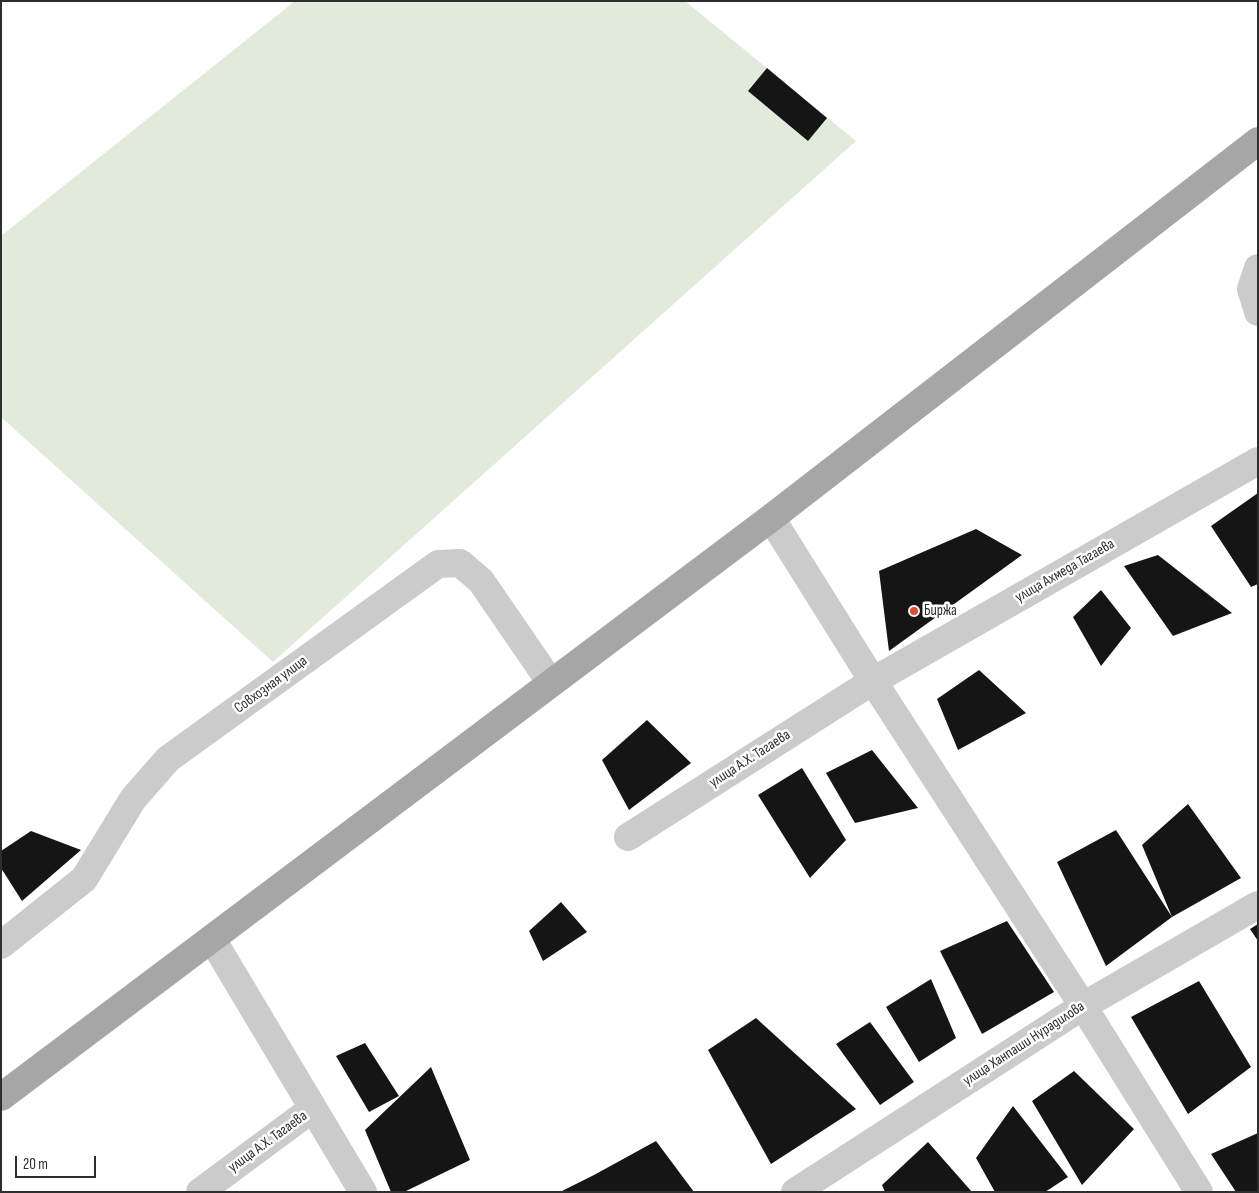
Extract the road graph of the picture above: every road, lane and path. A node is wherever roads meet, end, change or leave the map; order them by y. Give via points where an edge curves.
1 (1258, 141) edge
2 (1258, 268) edge
3 (1258, 312) edge
4 (1258, 461) edge
5 (771, 518) junction
6 (873, 681) junction
7 (551, 683) junction
8 (628, 837) dead end
9 (1258, 905) edge
10 (212, 938) junction
11 (1, 945) edge
12 (1083, 1006) junction
13 (1, 1097) edge
14 (312, 1109) junction
15 (200, 1192) edge
16 (363, 1192) edge
17 (795, 1192) edge
18 (1199, 1192) edge

1 - 5 main road
2 - 3 street via 1251,289
4 - 6 street, улица Ахмеда Тагаева
5 - 6 street
5 - 7 main road
6 - 8 street, улица А.Х. Тагаева
6 - 12 street
7 - 10 main road
7 - 11 street, Совхозная улица via 481,581 460,563 438,564 168,759 133,799 84,879
9 - 12 street, улица Ханпаши Нурадилова
10 - 13 main road
10 - 14 street
12 - 17 street, улица Ханпаши Нурадилова
12 - 18 street
14 - 15 street, улица А.Х. Тагаева
14 - 16 street

